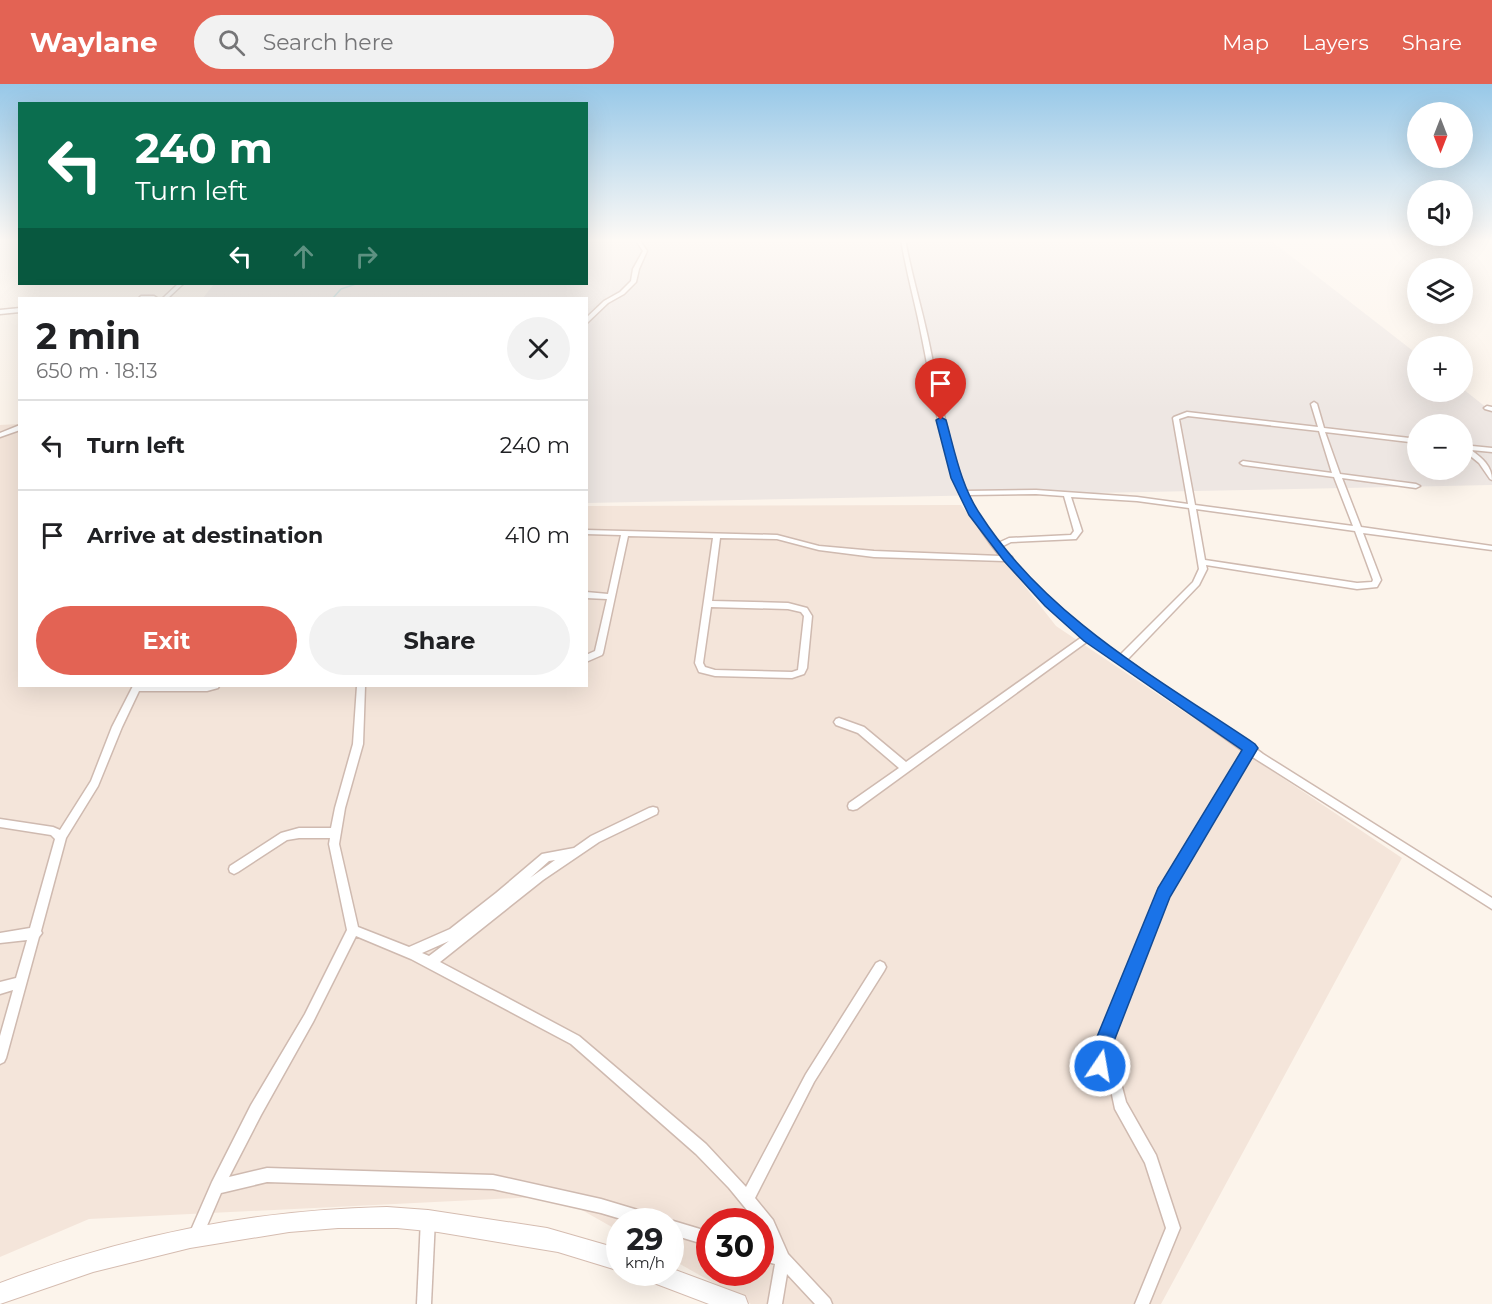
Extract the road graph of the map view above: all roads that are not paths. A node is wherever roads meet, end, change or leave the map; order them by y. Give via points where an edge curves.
1 (615, 296) edge
2 (915, 296) edge
3 (18, 310) edge
4 (0, 312) edge
5 (588, 319) edge
6 (1314, 404) dead end
7 (18, 428) edge
8 (1320, 430) junction
9 (0, 435) edge
10 (1407, 440) edge
11 (1473, 448) edge
12 (1492, 450) edge
13 (1473, 455) edge
14 (1243, 463) dead end
15 (1338, 475) junction
16 (1492, 478) edge
17 (1416, 486) dead end
18 (963, 493) junction
19 (1067, 494) junction
20 (1193, 507) junction
21 (1359, 530) junction
22 (588, 532) edge
23 (626, 534) junction
24 (717, 535) junction
25 (998, 546) junction
26 (1492, 548) edge
27 (1009, 559) junction
28 (1203, 562) junction
29 (588, 595) edge
30 (611, 597) junction
31 (707, 604) junction
32 (1088, 637) junction
33 (588, 658) edge
34 (1121, 660) junction
35 (136, 687) edge
36 (192, 687) edge
37 (211, 687) edge
38 (361, 687) edge
39 (839, 722) dead end
40 (1250, 748) junction
41 (906, 768) junction
42 (853, 806) dead end
43 (652, 811) dead end
44 (0, 823) edge
45 (336, 833) junction
46 (61, 837) junction
47 (579, 851) junction
48 (234, 869) dead end
49 (1492, 904) edge
50 (352, 930) junction
51 (36, 933) junction
52 (0, 938) edge
53 (409, 953) junction
54 (430, 963) junction
55 (880, 967) dead end
56 (22, 982) junction
57 (0, 988) edge
58 (0, 1058) edge
59 (217, 1187) junction
60 (747, 1200) junction
61 (609, 1208) edge
62 (428, 1219) junction
63 (195, 1237) junction
64 (606, 1256) edge
65 (774, 1257) edge
66 (783, 1259) junction
67 (684, 1284) edge
68 (0, 1294) edge
69 (424, 1304) edge
70 (737, 1304) edge
71 (776, 1304) edge
72 (825, 1304) edge
73 (1142, 1304) edge

1 - 5 street
2 - 18 street via 945,438
3 - 4 street
6 - 8 street
7 - 9 street
8 - 10 street
8 - 15 street
8 - 20 street via 1180,416 1175,422
11 - 12 street
13 - 16 street
14 - 15 street
15 - 17 street
15 - 21 street
18 - 19 street
18 - 25 street
19 - 20 street
19 - 25 street via 1078,531 1073,537 1009,540
20 - 21 street
20 - 28 street
21 - 26 street
21 - 28 street via 1377,580 1374,585
22 - 23 street
23 - 24 street
23 - 30 street
24 - 27 street via 777,537 819,548 874,554
24 - 31 street
25 - 27 street
27 - 32 street via 1061,616
28 - 34 street via 1196,583
29 - 30 street
30 - 33 street via 598,653
31 - 31 street via 699,663 702,670 792,675 801,672 808,616 804,610 788,606
32 - 34 street
32 - 41 street
34 - 40 street
35 - 46 street via 95,783
36 - 37 street
38 - 45 street via 358,744
39 - 41 street via 861,730
40 - 49 street
40 - 73 street via 1164,893 1102,1049 1100,1066 1117,1087 1120,1104 1151,1160 1173,1228
41 - 42 street
43 - 47 street
44 - 46 street via 53,831
45 - 48 street via 285,836
45 - 50 street via 336,854
46 - 51 street
47 - 53 street via 546,857 454,933
47 - 54 street via 539,877
50 - 53 street
50 - 59 street
51 - 52 street
51 - 56 street
53 - 54 street
54 - 60 street via 575,1040 700,1149
55 - 60 street via 810,1078
56 - 57 street
56 - 58 street
59 - 61 street via 267,1176 493,1182
59 - 63 street
60 - 66 street via 768,1225
62 - 63 main road via 321,1218
62 - 64 main road via 560,1242
62 - 69 street
63 - 68 main road via 88,1262
65 - 66 street
66 - 71 street
66 - 72 street
67 - 70 main road

